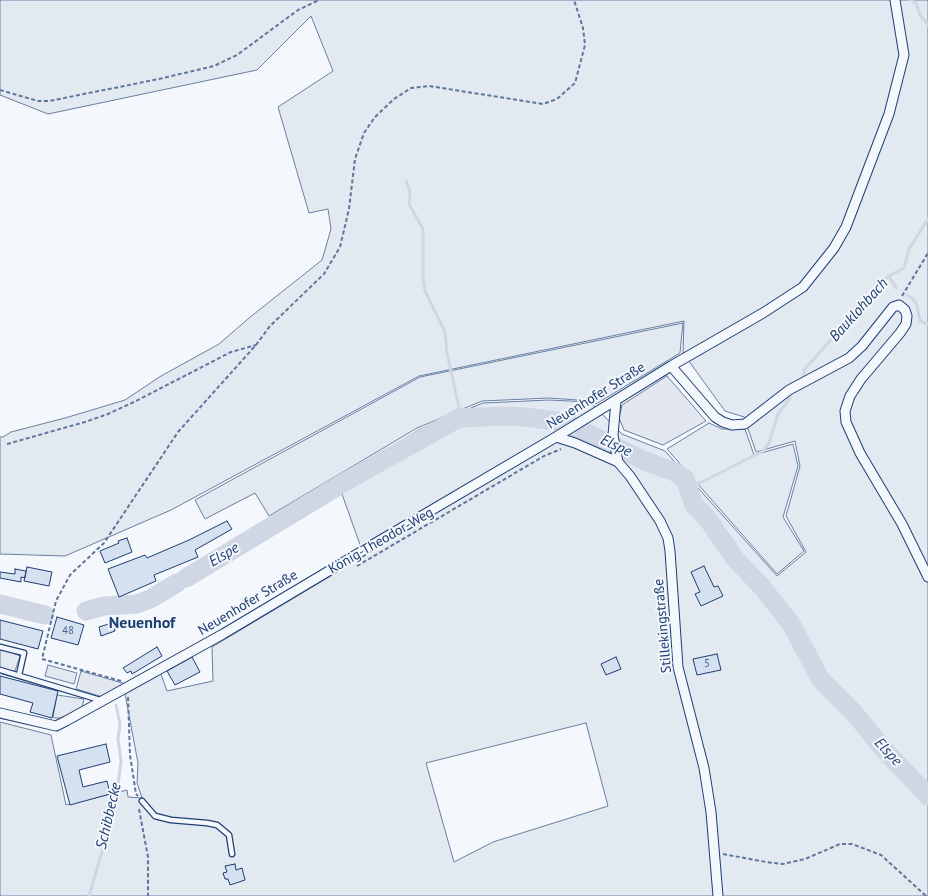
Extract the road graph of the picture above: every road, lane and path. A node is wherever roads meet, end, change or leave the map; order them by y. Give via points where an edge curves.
1 (319, 0) edge
2 (574, 0) edge
3 (895, 0) edge
4 (0, 90) edge
5 (928, 253) edge
6 (899, 305) junction
7 (256, 345) junction
8 (671, 366) junction
9 (616, 401) junction
10 (556, 437) junction
11 (575, 443) junction
12 (7, 444) dead end
13 (618, 462) junction
14 (355, 568) dead end
15 (928, 577) edge
16 (0, 647) edge
17 (0, 670) edge
18 (19, 675) junction
19 (130, 686) junction
20 (104, 701) junction
21 (0, 714) edge
22 (142, 802) junction
23 (715, 852) junction
24 (232, 854) dead end
25 (148, 896) edge
26 (718, 896) edge
27 (926, 896) edge

1 - 4 path via 298,10 237,55 214,66 49,101
2 - 7 path via 585,45 575,83 558,99 543,104 429,86 411,88 375,117 364,133 355,159 340,247 324,274 270,326
3 - 8 street, Neuenhofer Straße via 904,55 898,84 846,227 834,248 803,288
5 - 6 path via 903,292
6 - 8 street via 888,311 849,358 789,390 745,424 732,425 715,417
6 - 15 street via 905,310 906,324 850,396 845,411 846,422
7 - 12 path via 231,352 108,414
7 - 19 path via 178,432 104,544 70,575 56,601 42,659
8 - 9 street, Neuenhofer Straße
9 - 10 street, Neuenhofer Straße
9 - 13 street via 613,435
10 - 11 street, Stillekingstraße
10 - 19 street, Neuenhofer Straße
11 - 13 street, Stillekingstraße
11 - 14 path, König-Theodor-Weg via 544,456
13 - 23 street, Stillekingstraße via 660,521 668,538 678,667 704,768
16 - 18 lane via 24,653
17 - 18 lane
18 - 20 lane
19 - 20 street, Neuenhofer Straße
19 - 22 path via 130,755 136,794
20 - 21 street, Neuenhofer Straße via 56,726
22 - 24 lane via 155,816 217,825 229,835
22 - 25 path via 138,803 148,856
23 - 26 street, Stillekingstraße
23 - 27 path via 783,864 840,844 852,844 881,855

